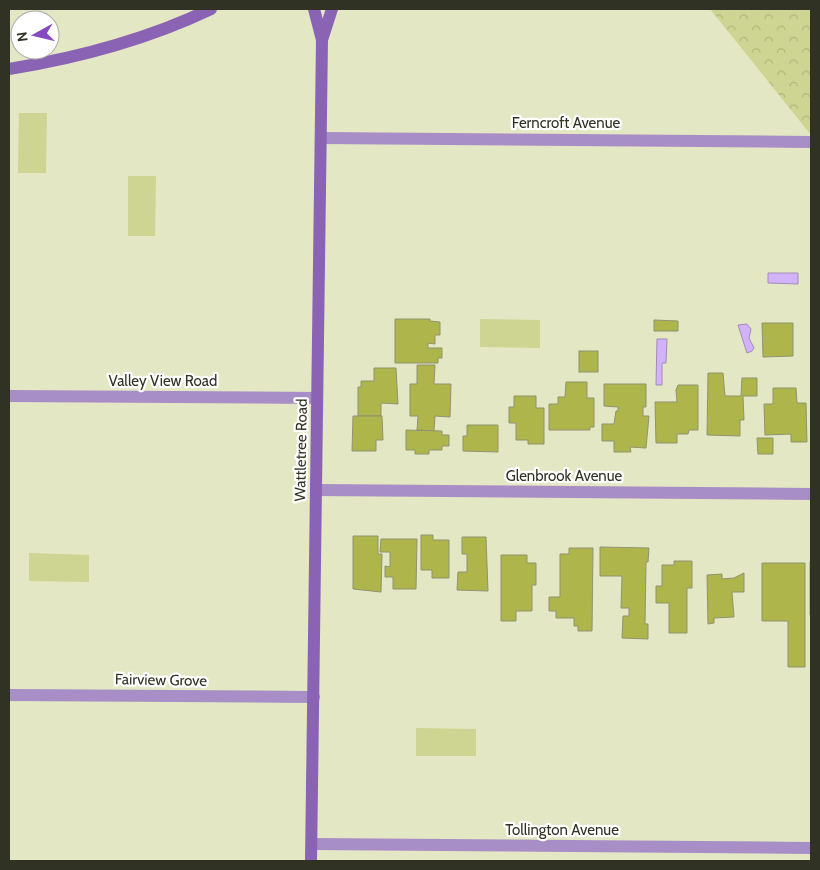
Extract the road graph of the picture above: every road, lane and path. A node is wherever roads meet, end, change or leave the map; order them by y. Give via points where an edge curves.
1 (314, 9) edge
2 (332, 9) edge
3 (204, 10) edge
4 (322, 40) junction
5 (9, 69) edge
6 (320, 138) junction
7 (811, 142) edge
8 (9, 396) edge
9 (317, 398) junction
10 (316, 490) junction
11 (811, 494) edge
12 (9, 695) edge
13 (314, 698) junction
14 (312, 844) junction
15 (811, 848) edge
16 (311, 861) edge

1 - 4 main road, Wattletree Road
2 - 4 main road, Wattletree Road
3 - 5 main road via 148,34 88,53
4 - 6 main road, Wattletree Road
6 - 7 street, Ferncroft Avenue
6 - 9 main road, Wattletree Road
8 - 9 street, Valley View Road
9 - 10 main road, Wattletree Road
10 - 11 street, Glenbrook Avenue
10 - 13 main road, Wattletree Road
12 - 13 street, Fairview Grove
13 - 14 main road, Wattletree Road
14 - 15 street, Tollington Avenue
14 - 16 main road, Wattletree Road

